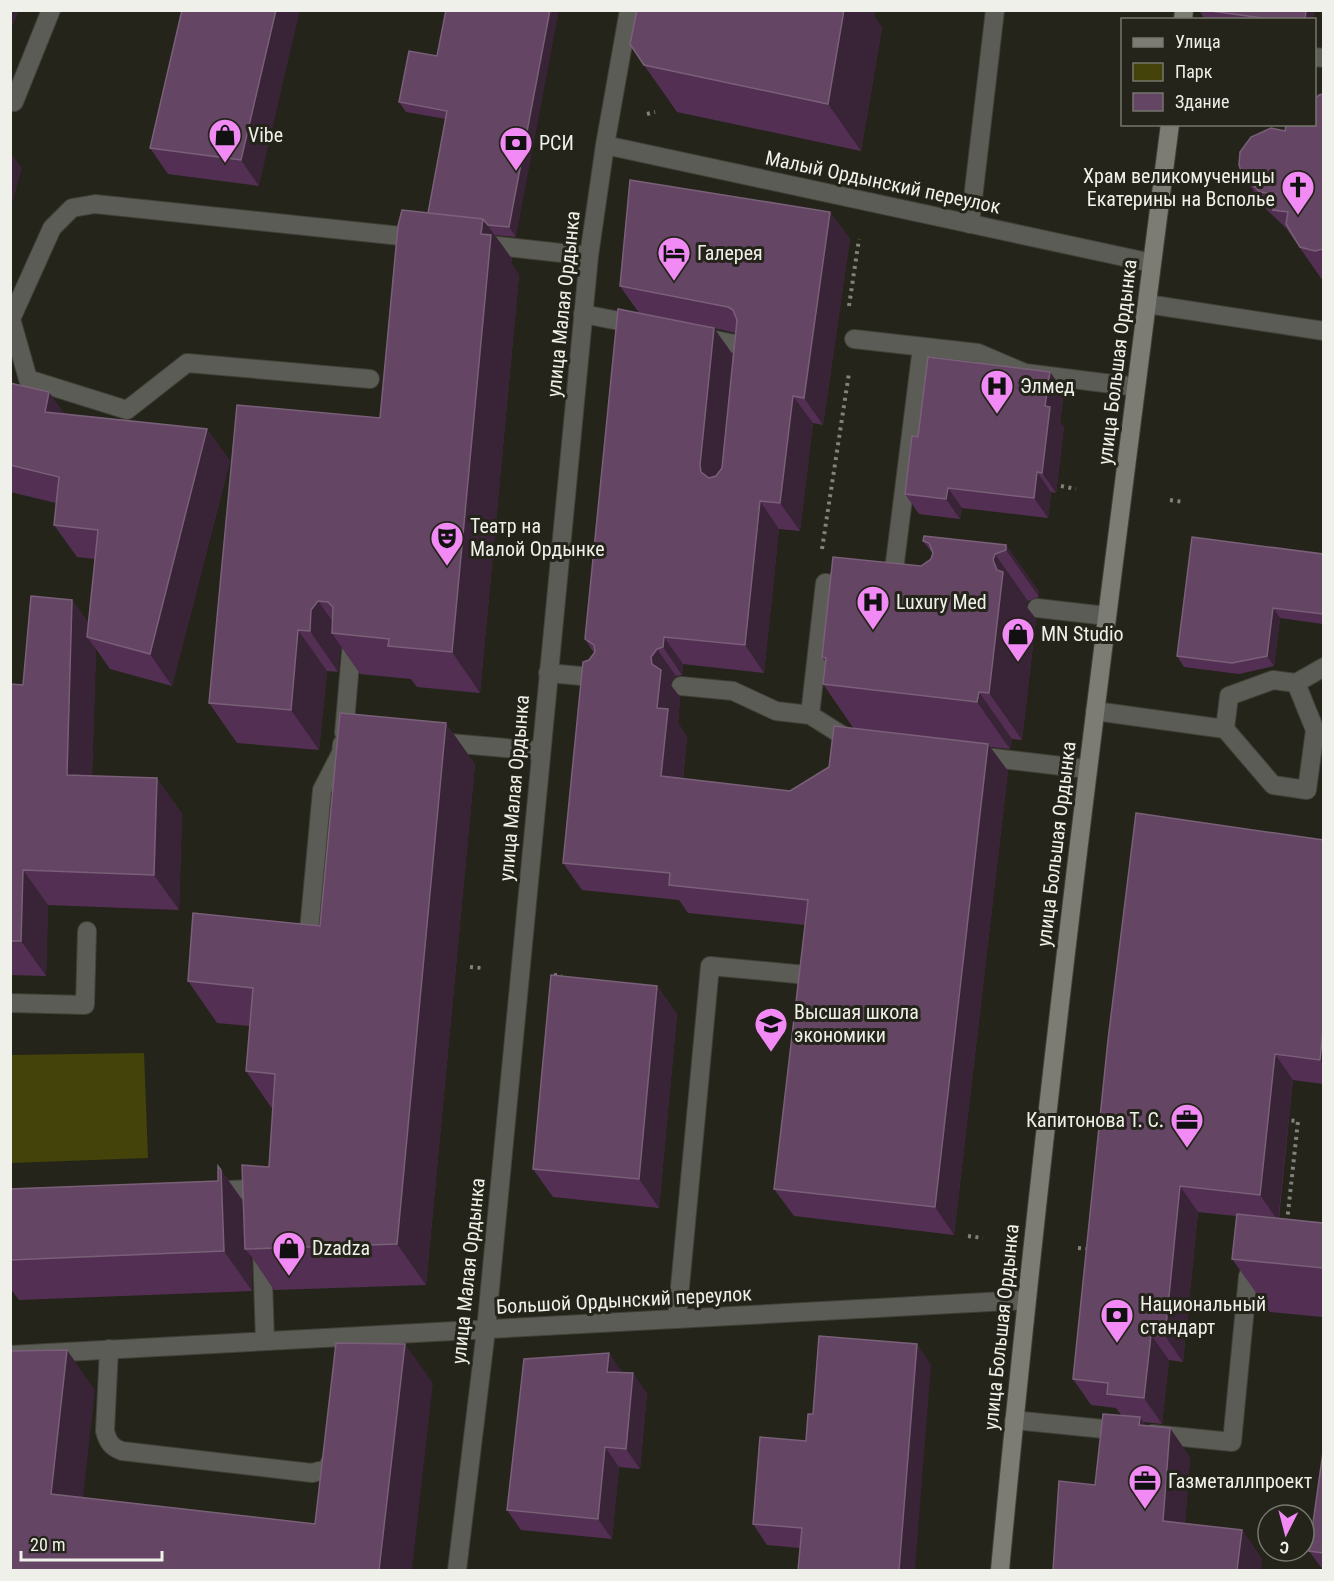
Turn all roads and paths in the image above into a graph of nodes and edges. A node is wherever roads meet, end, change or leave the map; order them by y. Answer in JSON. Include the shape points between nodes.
{"nodes":[{"id":1,"x":51,"y":10,"type":"edge"},
{"id":2,"x":629,"y":10,"type":"edge"},
{"id":3,"x":995,"y":10,"type":"edge"},
{"id":4,"x":14,"y":102,"type":"dead end"},
{"id":5,"x":655,"y":112,"type":"edge"},
{"id":6,"x":647,"y":114,"type":"edge"},
{"id":7,"x":1170,"y":126,"type":"edge"},
{"id":8,"x":604,"y":145,"type":"junction"},
{"id":9,"x":970,"y":224,"type":"junction"},
{"id":10,"x":859,"y":239,"type":"dead end"},
{"id":11,"x":441,"y":240,"type":"edge"},
{"id":12,"x":464,"y":242,"type":"edge"},
{"id":13,"x":589,"y":255,"type":"junction"},
{"id":14,"x":1152,"y":263,"type":"junction"},
{"id":15,"x":1147,"y":304,"type":"junction"},
{"id":16,"x":583,"y":314,"type":"junction"},
{"id":17,"x":11,"y":319,"type":"edge"},
{"id":18,"x":660,"y":329,"type":"edge"},
{"id":19,"x":1323,"y":331,"type":"edge"},
{"id":20,"x":681,"y":333,"type":"edge"},
{"id":21,"x":854,"y":339,"type":"junction"},
{"id":22,"x":922,"y":347,"type":"junction"},
{"id":23,"x":370,"y":379,"type":"dead end"},
{"id":24,"x":742,"y":380,"type":"edge"},
{"id":25,"x":1136,"y":387,"type":"junction"},
{"id":26,"x":1061,"y":486,"type":"dead end"},
{"id":27,"x":1076,"y":489,"type":"dead end"},
{"id":28,"x":1170,"y":500,"type":"dead end"},
{"id":29,"x":1183,"y":502,"type":"dead end"},
{"id":30,"x":825,"y":584,"type":"junction"},
{"id":31,"x":892,"y":591,"type":"junction"},
{"id":32,"x":912,"y":594,"type":"edge"},
{"id":33,"x":1037,"y":608,"type":"dead end"},
{"id":34,"x":1107,"y":616,"type":"junction"},
{"id":35,"x":351,"y":652,"type":"edge"},
{"id":36,"x":1323,"y":667,"type":"edge"},
{"id":37,"x":548,"y":673,"type":"junction"},
{"id":38,"x":603,"y":678,"type":"edge"},
{"id":39,"x":1296,"y":683,"type":"junction"},
{"id":40,"x":681,"y":686,"type":"dead end"},
{"id":41,"x":1095,"y":711,"type":"junction"},
{"id":42,"x":810,"y":715,"type":"junction"},
{"id":43,"x":1225,"y":729,"type":"junction"},
{"id":44,"x":344,"y":733,"type":"junction"},
{"id":45,"x":366,"y":735,"type":"edge"},
{"id":46,"x":423,"y":740,"type":"edge"},
{"id":47,"x":871,"y":744,"type":"edge"},
{"id":48,"x":540,"y":751,"type":"junction"},
{"id":49,"x":960,"y":754,"type":"edge"},
{"id":50,"x":1087,"y":768,"type":"junction"},
{"id":51,"x":87,"y":931,"type":"dead end"},
{"id":52,"x":308,"y":941,"type":"edge"},
{"id":53,"x":470,"y":967,"type":"dead end"},
{"id":54,"x":482,"y":968,"type":"dead end"},
{"id":55,"x":807,"y":975,"type":"edge"},
{"id":56,"x":10,"y":1003,"type":"edge"},
{"id":57,"x":1274,"y":1119,"type":"edge"},
{"id":58,"x":189,"y":1192,"type":"edge"},
{"id":59,"x":1287,"y":1224,"type":"edge"},
{"id":60,"x":968,"y":1236,"type":"dead end"},
{"id":61,"x":983,"y":1238,"type":"dead end"},
{"id":62,"x":1078,"y":1248,"type":"dead end"},
{"id":63,"x":1091,"y":1249,"type":"edge"},
{"id":64,"x":1248,"y":1276,"type":"edge"},
{"id":65,"x":1025,"y":1300,"type":"junction"},
{"id":66,"x":677,"y":1319,"type":"junction"},
{"id":67,"x":486,"y":1330,"type":"junction"},
{"id":68,"x":348,"y":1336,"type":"junction"},
{"id":69,"x":265,"y":1341,"type":"junction"},
{"id":70,"x":109,"y":1349,"type":"junction"},
{"id":71,"x":10,"y":1355,"type":"edge"},
{"id":72,"x":345,"y":1357,"type":"edge"},
{"id":73,"x":1014,"y":1420,"type":"junction"},
{"id":74,"x":336,"y":1435,"type":"edge"},
{"id":75,"x":457,"y":1570,"type":"edge"},
{"id":76,"x":1000,"y":1570,"type":"edge"}],
"edges":[{"from":1,"to":4,"type":"street"},
{"from":2,"to":8,"type":"street","name":"улица Малая Ордынка"},
{"from":3,"to":9,"type":"street"},
{"from":5,"to":6,"type":"path"},
{"from":7,"to":14,"type":"main road","name":"улица Большая Ордынка"},
{"from":8,"to":9,"type":"street","name":"Малый Ордынский переулок"},
{"from":8,"to":13,"type":"street","name":"улица Малая Ордынка"},
{"from":9,"to":14,"type":"street","name":"Малый Ордынский переулок"},
{"from":10,"to":21,"type":"path","via":[[848,314]]},
{"from":11,"to":17,"type":"street","via":[[95,204],[72,208],[52,228]]},
{"from":12,"to":13,"type":"street"},
{"from":13,"to":16,"type":"street","name":"улица Малая Ордынка"},
{"from":14,"to":15,"type":"main road","name":"улица Большая Ордынка"},
{"from":15,"to":19,"type":"street"},
{"from":15,"to":25,"type":"main road","name":"улица Большая Ордынка"},
{"from":16,"to":18,"type":"street"},
{"from":16,"to":37,"type":"street","name":"улица Малая Ордынка"},
{"from":17,"to":23,"type":"street","via":[[28,379],[128,410],[187,363]]},
{"from":20,"to":24,"type":"street","via":[[745,346]]},
{"from":21,"to":22,"type":"street"},
{"from":21,"to":30,"type":"path","via":[[821,556]]},
{"from":22,"to":25,"type":"street","via":[[978,353],[1025,373]]},
{"from":22,"to":31,"type":"street"},
{"from":25,"to":34,"type":"main road","name":"улица Большая Ордынка"},
{"from":26,"to":27,"type":"path"},
{"from":28,"to":29,"type":"path"},
{"from":30,"to":31,"type":"street"},
{"from":30,"to":42,"type":"street"},
{"from":31,"to":32,"type":"street"},
{"from":33,"to":34,"type":"street"},
{"from":34,"to":41,"type":"main road","name":"улица Большая Ордынка"},
{"from":35,"to":44,"type":"street"},
{"from":36,"to":39,"type":"street"},
{"from":37,"to":38,"type":"street"},
{"from":37,"to":48,"type":"street","name":"улица Малая Ордынка"},
{"from":39,"to":43,"type":"street","via":[[1273,680],[1229,696]]},
{"from":39,"to":43,"type":"street","via":[[1315,730],[1306,790],[1273,785]]},
{"from":40,"to":42,"type":"street","via":[[733,691],[776,711]]},
{"from":41,"to":43,"type":"street"},
{"from":41,"to":50,"type":"main road","name":"улица Большая Ордынка"},
{"from":42,"to":47,"type":"street","via":[[849,742]]},
{"from":44,"to":45,"type":"street"},
{"from":44,"to":52,"type":"street","via":[[342,753],[322,790]]},
{"from":46,"to":48,"type":"street"},
{"from":48,"to":67,"type":"street","name":"улица Малая Ордынка"},
{"from":49,"to":50,"type":"street"},
{"from":50,"to":65,"type":"main road","name":"улица Большая Ордынка"},
{"from":51,"to":56,"type":"street","via":[[85,1005]]},
{"from":53,"to":54,"type":"path"},
{"from":55,"to":66,"type":"street","via":[[710,966]]},
{"from":57,"to":59,"type":"path","via":[[1298,1121]]},
{"from":58,"to":69,"type":"street","via":[[249,1189],[260,1206]]},
{"from":60,"to":61,"type":"path"},
{"from":62,"to":63,"type":"path"},
{"from":64,"to":73,"type":"street","via":[[1232,1442]]},
{"from":65,"to":66,"type":"street","name":"Большой Ордынский переулок"},
{"from":65,"to":73,"type":"main road","name":"улица Большая Ордынка"},
{"from":66,"to":67,"type":"street","name":"Большой Ордынский переулок"},
{"from":67,"to":68,"type":"street","name":"Большой Ордынский переулок"},
{"from":67,"to":75,"type":"street","name":"улица Малая Ордынка"},
{"from":68,"to":69,"type":"street","name":"Большой Ордынский переулок"},
{"from":68,"to":72,"type":"street"},
{"from":69,"to":70,"type":"street","name":"Большой Ордынский переулок"},
{"from":70,"to":71,"type":"street","name":"Большой Ордынский переулок"},
{"from":70,"to":74,"type":"street","via":[[105,1431],[110,1444],[123,1451],[321,1472],[332,1462]]},
{"from":73,"to":76,"type":"main road","name":"улица Большая Ордынка"}]}
